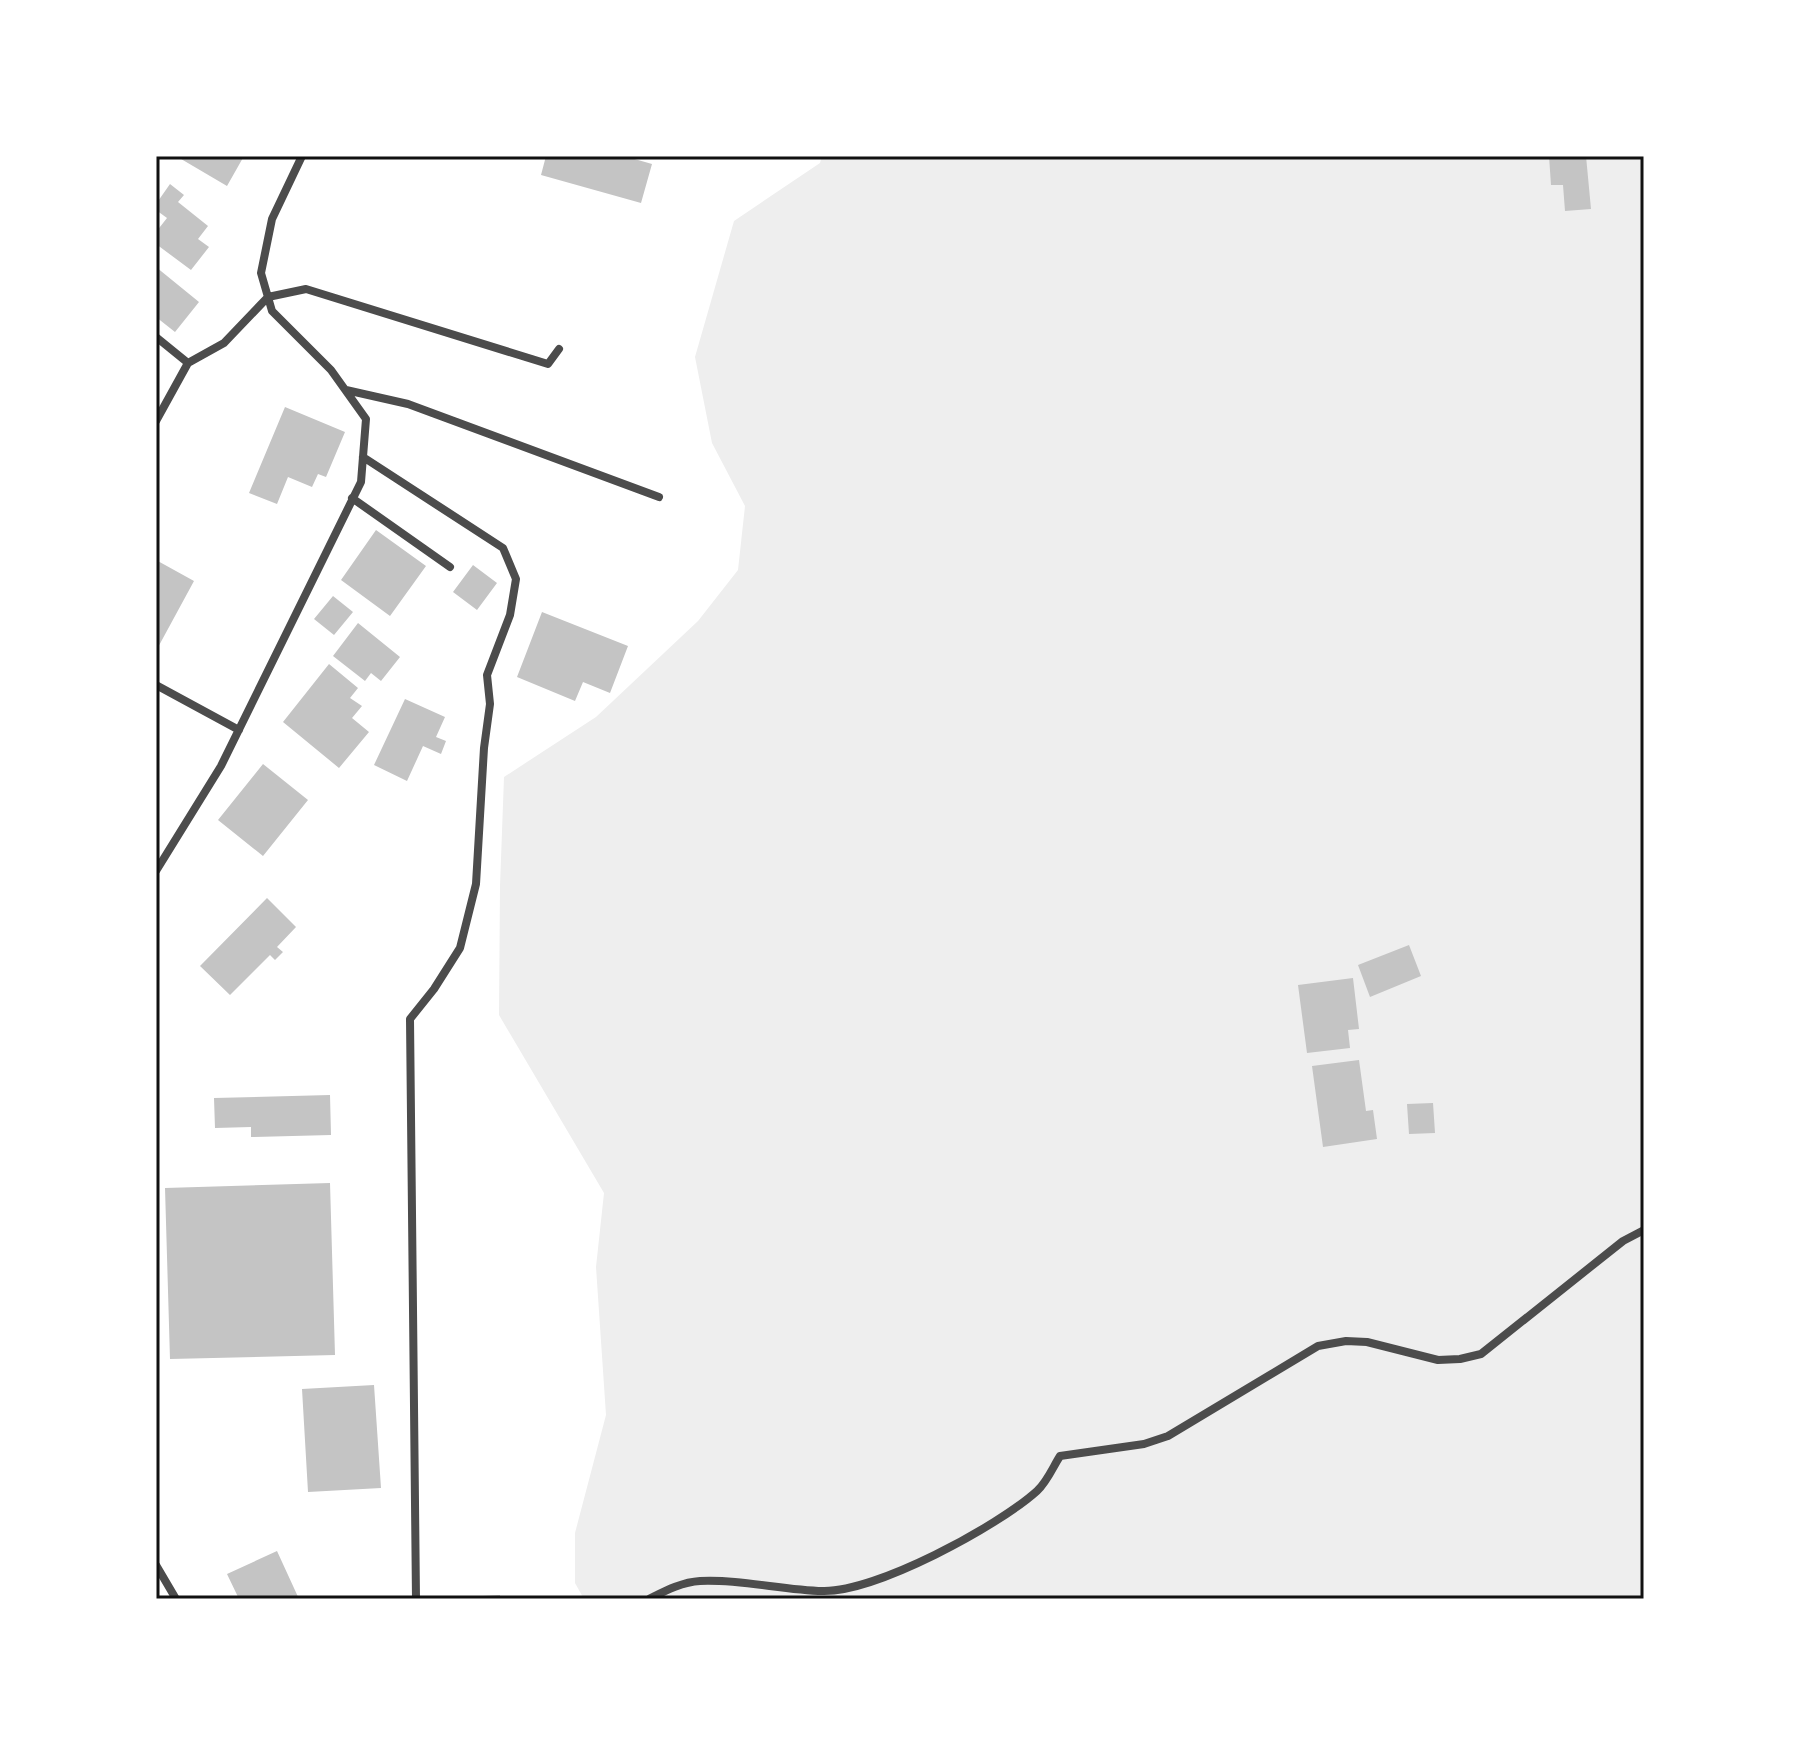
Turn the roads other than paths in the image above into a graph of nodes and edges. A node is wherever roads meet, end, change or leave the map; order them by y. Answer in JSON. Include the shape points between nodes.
{"nodes":[{"id":1,"x":302,"y":156,"type":"edge"},
{"id":2,"x":268,"y":297,"type":"junction"},
{"id":3,"x":156,"y":337,"type":"edge"},
{"id":4,"x":559,"y":349,"type":"dead end"},
{"id":5,"x":188,"y":363,"type":"junction"},
{"id":6,"x":345,"y":390,"type":"junction"},
{"id":7,"x":156,"y":421,"type":"edge"},
{"id":8,"x":363,"y":457,"type":"junction"},
{"id":9,"x":659,"y":497,"type":"dead end"},
{"id":10,"x":352,"y":498,"type":"junction"},
{"id":11,"x":450,"y":567,"type":"dead end"},
{"id":12,"x":156,"y":685,"type":"edge"},
{"id":13,"x":239,"y":730,"type":"junction"},
{"id":14,"x":156,"y":871,"type":"edge"},
{"id":15,"x":1644,"y":1230,"type":"edge"},
{"id":16,"x":156,"y":1565,"type":"edge"},
{"id":17,"x":176,"y":1599,"type":"edge"},
{"id":18,"x":416,"y":1599,"type":"edge"},
{"id":19,"x":649,"y":1599,"type":"edge"}],
"edges":[{"from":1,"to":2,"type":"street","via":[[272,219],[261,273]]},
{"from":2,"to":4,"type":"street","via":[[306,289],[548,364]]},
{"from":2,"to":5,"type":"street","via":[[224,343]]},
{"from":2,"to":6,"type":"street","via":[[272,311]]},
{"from":3,"to":5,"type":"street"},
{"from":5,"to":7,"type":"street"},
{"from":6,"to":8,"type":"street","via":[[366,419]]},
{"from":6,"to":9,"type":"street","via":[[408,404]]},
{"from":8,"to":10,"type":"street","via":[[361,482]]},
{"from":8,"to":18,"type":"street","via":[[503,548],[516,579],[510,615],[487,675],[490,704],[476,884],[460,948],[410,1019]]},
{"from":10,"to":11,"type":"street"},
{"from":10,"to":13,"type":"street"},
{"from":12,"to":13,"type":"street"},
{"from":13,"to":14,"type":"street"},
{"from":15,"to":19,"type":"street","via":[[1481,1354],[1438,1360],[1367,1342],[1318,1346],[1168,1436],[1060,1456],[1039,1489],[994,1523],[892,1574],[827,1591],[698,1581]]},
{"from":16,"to":17,"type":"street"}]}
